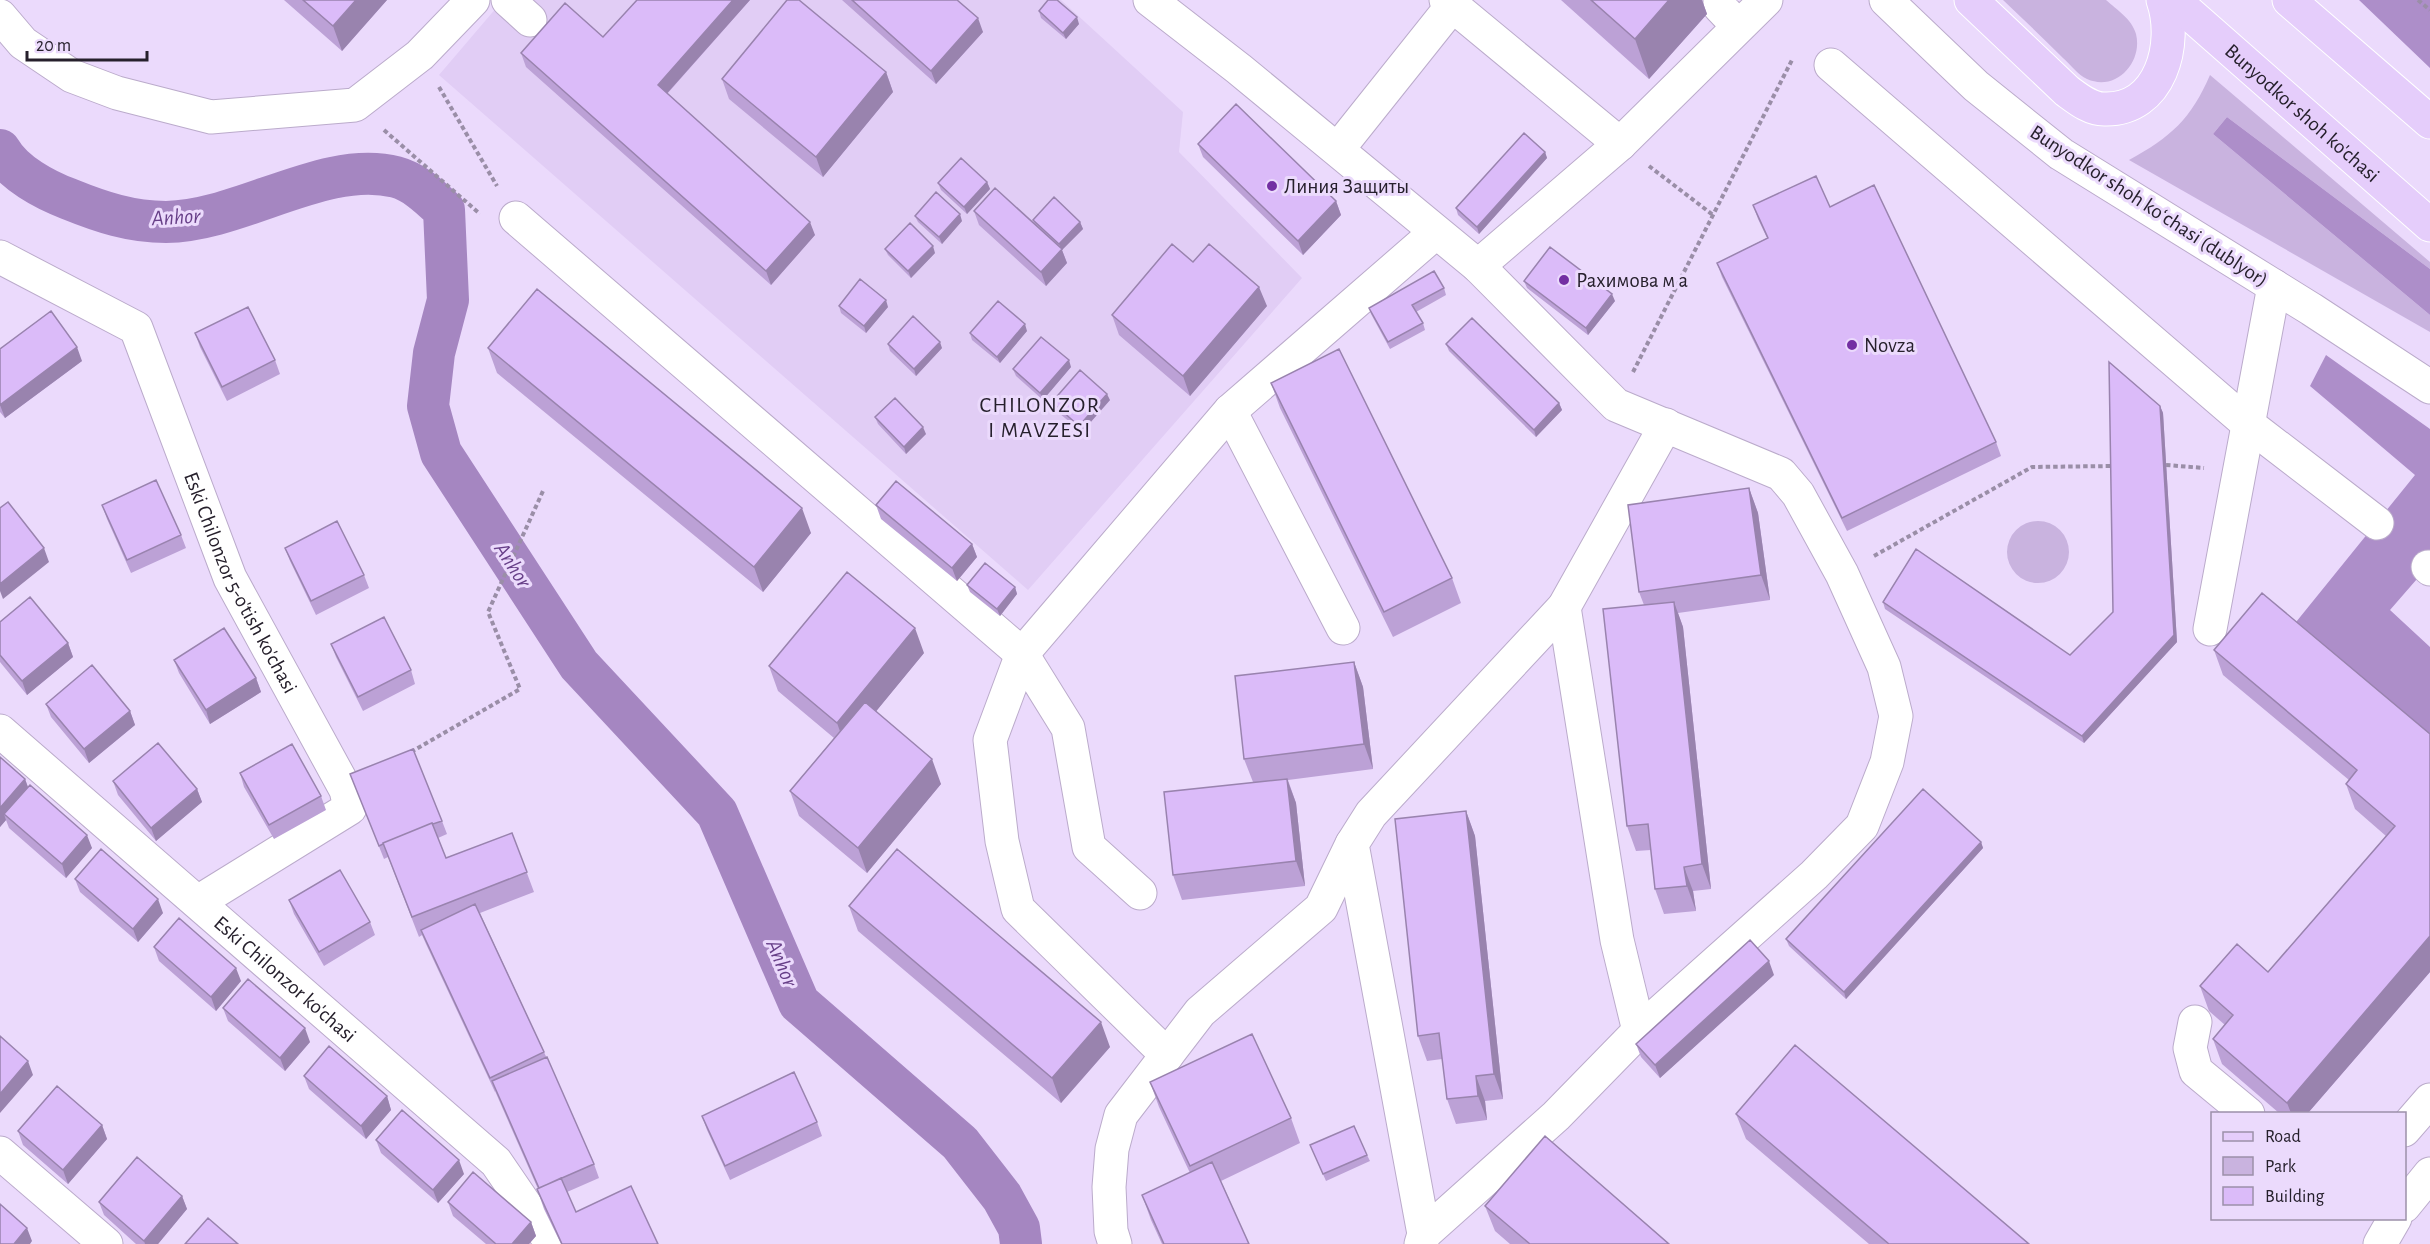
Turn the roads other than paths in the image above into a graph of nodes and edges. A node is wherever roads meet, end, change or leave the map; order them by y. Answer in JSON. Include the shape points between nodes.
{"nodes":[{"id":1,"x":473,"y":0,"type":"edge"},
{"id":2,"x":1150,"y":0,"type":"edge"},
{"id":3,"x":1766,"y":0,"type":"edge"},
{"id":4,"x":1887,"y":0,"type":"edge"},
{"id":5,"x":1971,"y":0,"type":"edge"},
{"id":6,"x":2163,"y":0,"type":"edge"},
{"id":7,"x":2174,"y":0,"type":"edge"},
{"id":8,"x":2289,"y":0,"type":"edge"},
{"id":9,"x":1449,"y":3,"type":"edge"},
{"id":10,"x":1729,"y":13,"type":"edge"},
{"id":11,"x":0,"y":16,"type":"edge"},
{"id":12,"x":1831,"y":65,"type":"dead end"},
{"id":13,"x":2430,"y":122,"type":"edge"},
{"id":14,"x":1620,"y":144,"type":"junction"},
{"id":15,"x":1338,"y":149,"type":"junction"},
{"id":16,"x":516,"y":218,"type":"road end"},
{"id":17,"x":2430,"y":225,"type":"edge"},
{"id":18,"x":1435,"y":232,"type":"junction"},
{"id":19,"x":0,"y":257,"type":"edge"},
{"id":20,"x":1478,"y":266,"type":"junction"},
{"id":21,"x":2274,"y":286,"type":"junction"},
{"id":22,"x":2430,"y":387,"type":"edge"},
{"id":23,"x":1230,"y":411,"type":"junction"},
{"id":24,"x":2248,"y":424,"type":"junction"},
{"id":25,"x":1666,"y":425,"type":"junction"},
{"id":26,"x":2377,"y":523,"type":"dead end"},
{"id":27,"x":1564,"y":607,"type":"junction"},
{"id":28,"x":1343,"y":628,"type":"dead end"},
{"id":29,"x":2210,"y":629,"type":"dead end"},
{"id":30,"x":1022,"y":654,"type":"junction"},
{"id":31,"x":0,"y":731,"type":"edge"},
{"id":32,"x":1352,"y":844,"type":"junction"},
{"id":33,"x":1140,"y":893,"type":"dead end"},
{"id":34,"x":198,"y":902,"type":"junction"},
{"id":35,"x":2195,"y":1022,"type":"dead end"},
{"id":36,"x":1639,"y":1031,"type":"junction"},
{"id":37,"x":1167,"y":1055,"type":"junction"},
{"id":38,"x":2430,"y":1100,"type":"edge"},
{"id":39,"x":2247,"y":1112,"type":"edge"},
{"id":40,"x":2406,"y":1128,"type":"edge"},
{"id":41,"x":0,"y":1152,"type":"edge"},
{"id":42,"x":2430,"y":1174,"type":"edge"},
{"id":43,"x":2406,"y":1203,"type":"edge"},
{"id":44,"x":1422,"y":1239,"type":"edge"},
{"id":45,"x":106,"y":1244,"type":"edge"},
{"id":46,"x":552,"y":1244,"type":"edge"},
{"id":47,"x":1115,"y":1244,"type":"edge"}],
"edges":[{"from":1,"to":11,"type":"street","via":[[420,55],[355,105],[211,117],[117,93],[72,76],[23,43]]},
{"from":2,"to":15,"type":"street"},
{"from":3,"to":10,"type":"street"},
{"from":4,"to":21,"type":"street","name":"Bunyodkor shoh koʻchasi (dublyor)","via":[[1976,86],[2061,154]]},
{"from":5,"to":6,"type":"main road","via":[[2067,91],[2084,103],[2104,109],[2131,103],[2151,88],[2165,64],[2170,38]]},
{"from":7,"to":17,"type":"main road","name":"Bunyodkor shoh ko'chasi"},
{"from":8,"to":13,"type":"main road"},
{"from":9,"to":14,"type":"street"},
{"from":9,"to":15,"type":"street"},
{"from":10,"to":14,"type":"street"},
{"from":12,"to":24,"type":"street"},
{"from":14,"to":20,"type":"street"},
{"from":15,"to":18,"type":"street"},
{"from":16,"to":30,"type":"street"},
{"from":18,"to":20,"type":"street"},
{"from":18,"to":23,"type":"street"},
{"from":19,"to":34,"type":"street","name":"Eski Chilonzor 5-o'tish ko'chasi","via":[[136,328],[230,578],[346,790],[350,808]]},
{"from":20,"to":25,"type":"street","via":[[1616,405]]},
{"from":21,"to":22,"type":"street","name":"Bunyodkor shoh koʻchasi (dublyor)"},
{"from":21,"to":24,"type":"street"},
{"from":23,"to":28,"type":"street"},
{"from":23,"to":30,"type":"street"},
{"from":24,"to":26,"type":"street"},
{"from":24,"to":29,"type":"street"},
{"from":25,"to":27,"type":"street"},
{"from":25,"to":36,"type":"street","via":[[1781,474],[1798,494],[1842,574],[1884,667],[1896,716],[1887,762],[1862,826],[1815,875]]},
{"from":27,"to":32,"type":"street","via":[[1371,814]]},
{"from":27,"to":36,"type":"street","via":[[1617,940]]},
{"from":30,"to":33,"type":"street","via":[[1068,728],[1089,847]]},
{"from":30,"to":37,"type":"street","via":[[990,740],[1002,841],[1018,909]]},
{"from":31,"to":34,"type":"street","name":"Eski Chilonzor ko'chasi"},
{"from":32,"to":37,"type":"street","via":[[1321,908],[1200,1012]]},
{"from":32,"to":44,"type":"street"},
{"from":34,"to":46,"type":"street","name":"Eski Chilonzor ko'chasi","via":[[496,1162]]},
{"from":35,"to":39,"type":"street","via":[[2190,1048],[2196,1071]]},
{"from":36,"to":44,"type":"street","via":[[1556,1116]]},
{"from":37,"to":47,"type":"street","via":[[1121,1115],[1108,1187]]},
{"from":38,"to":40,"type":"street"},
{"from":41,"to":45,"type":"street"},
{"from":42,"to":43,"type":"street"}]}
